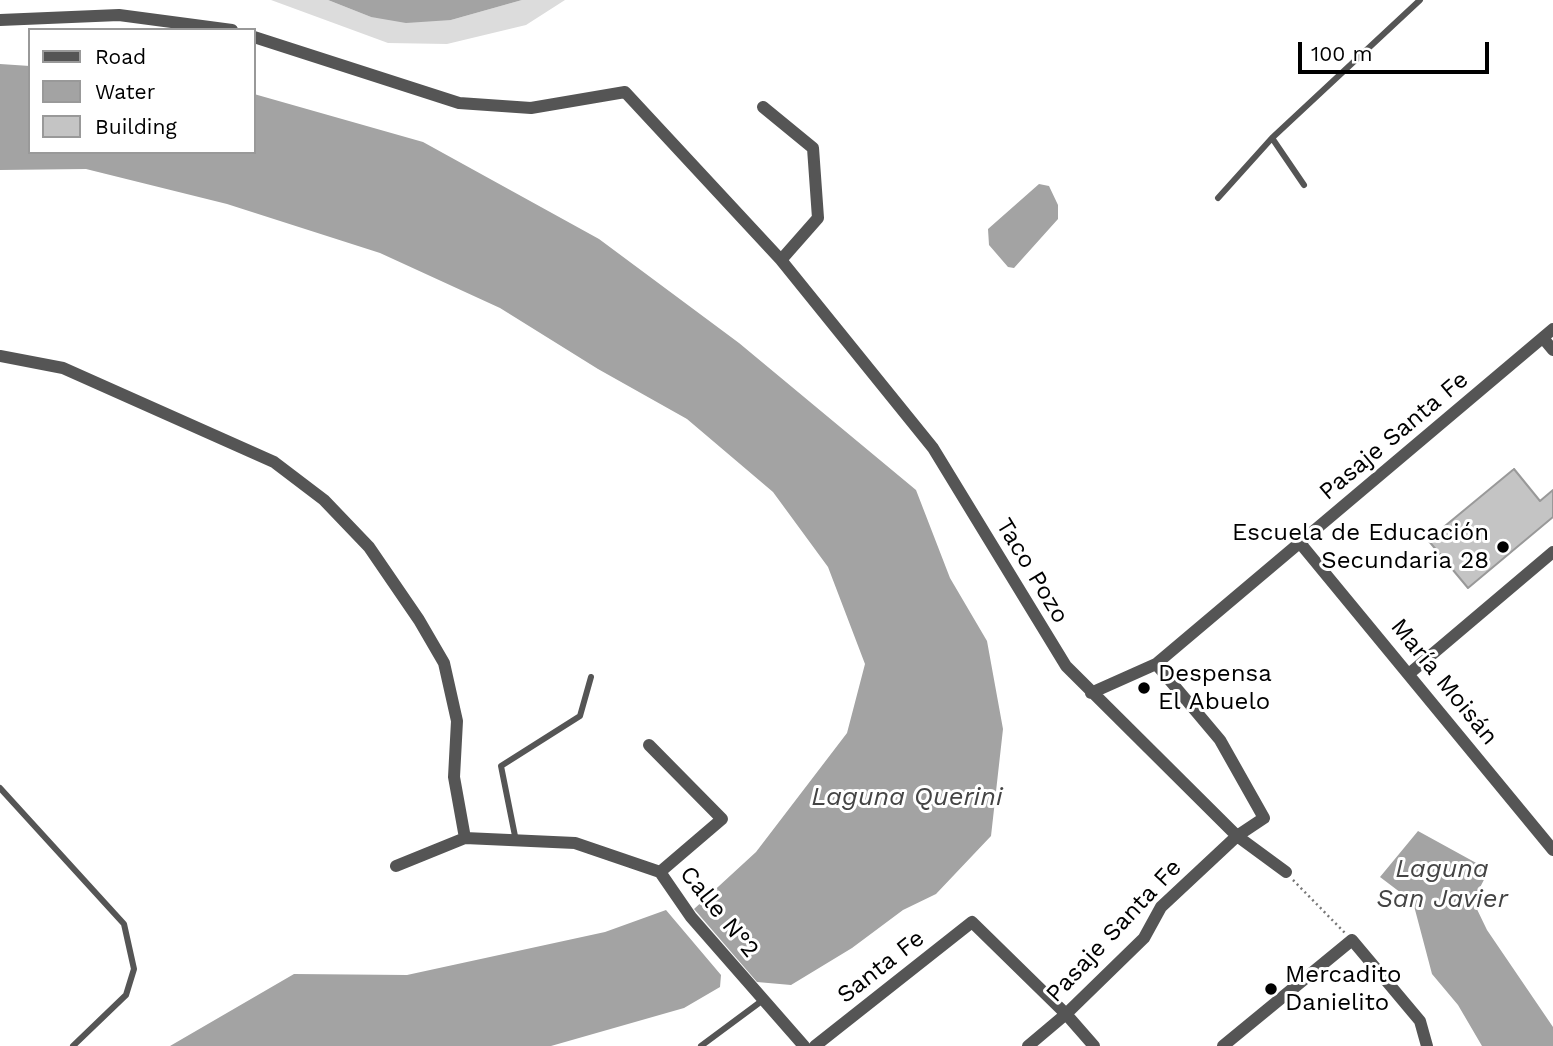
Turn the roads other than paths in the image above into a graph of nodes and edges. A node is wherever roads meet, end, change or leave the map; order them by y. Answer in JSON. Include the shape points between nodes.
{"nodes":[{"id":1,"x":1420,"y":0,"type":"edge"},
{"id":2,"x":0,"y":20,"type":"edge"},
{"id":3,"x":217,"y":28,"type":"edge"},
{"id":4,"x":256,"y":38,"type":"edge"},
{"id":5,"x":763,"y":107,"type":"dead end"},
{"id":6,"x":1272,"y":138,"type":"junction"},
{"id":7,"x":1304,"y":186,"type":"dead end"},
{"id":8,"x":1218,"y":198,"type":"dead end"},
{"id":9,"x":781,"y":260,"type":"junction"},
{"id":10,"x":1548,"y":334,"type":"edge"},
{"id":11,"x":1553,"y":350,"type":"edge"},
{"id":12,"x":0,"y":356,"type":"edge"},
{"id":13,"x":1300,"y":543,"type":"junction"},
{"id":14,"x":1553,"y":552,"type":"edge"},
{"id":15,"x":1156,"y":663,"type":"junction"},
{"id":16,"x":1410,"y":673,"type":"junction"},
{"id":17,"x":591,"y":677,"type":"dead end"},
{"id":18,"x":1091,"y":693,"type":"junction"},
{"id":19,"x":649,"y":745,"type":"dead end"},
{"id":20,"x":0,"y":788,"type":"edge"},
{"id":21,"x":1237,"y":836,"type":"junction"},
{"id":22,"x":465,"y":838,"type":"junction"},
{"id":23,"x":516,"y":841,"type":"junction"},
{"id":24,"x":1552,"y":848,"type":"edge"},
{"id":25,"x":396,"y":866,"type":"dead end"},
{"id":26,"x":660,"y":872,"type":"junction"},
{"id":27,"x":1286,"y":872,"type":"road end"},
{"id":28,"x":764,"y":999,"type":"junction"},
{"id":29,"x":1066,"y":1014,"type":"junction"},
{"id":30,"x":73,"y":1046,"type":"edge"},
{"id":31,"x":701,"y":1046,"type":"edge"},
{"id":32,"x":804,"y":1046,"type":"edge"},
{"id":33,"x":815,"y":1046,"type":"edge"},
{"id":34,"x":1028,"y":1046,"type":"edge"},
{"id":35,"x":1094,"y":1046,"type":"edge"},
{"id":36,"x":1223,"y":1046,"type":"edge"},
{"id":37,"x":1427,"y":1046,"type":"edge"}],
"edges":[{"from":1,"to":6,"type":"lane"},
{"from":2,"to":3,"type":"street","via":[[119,15]]},
{"from":4,"to":9,"type":"street","name":"Taco Pozo","via":[[459,103],[531,108],[625,92]]},
{"from":5,"to":9,"type":"street","via":[[813,148],[818,218]]},
{"from":6,"to":7,"type":"lane"},
{"from":6,"to":8,"type":"lane"},
{"from":9,"to":18,"type":"street","name":"Taco Pozo","via":[[933,448],[1066,666]]},
{"from":10,"to":11,"type":"street"},
{"from":10,"to":13,"type":"street","name":"Pasaje Santa Fe"},
{"from":12,"to":22,"type":"street","via":[[63,368],[274,462],[324,500],[369,547],[444,663],[457,721],[454,777]]},
{"from":13,"to":15,"type":"street","name":"Pasaje Santa Fe"},
{"from":13,"to":16,"type":"street","name":"María Moisán"},
{"from":14,"to":16,"type":"street"},
{"from":15,"to":18,"type":"street","name":"Pasaje Santa Fe"},
{"from":15,"to":21,"type":"street","name":"Pasaje Santa Fe","via":[[1220,740],[1264,818]]},
{"from":16,"to":24,"type":"street","name":"María Moisán"},
{"from":17,"to":23,"type":"lane","via":[[580,716],[500,766]]},
{"from":18,"to":21,"type":"street","name":"Taco Pozo"},
{"from":19,"to":26,"type":"street","via":[[722,819]]},
{"from":20,"to":30,"type":"lane","via":[[124,924],[134,969],[126,995]]},
{"from":21,"to":27,"type":"street","name":"Taco Pozo"},
{"from":21,"to":29,"type":"street","name":"Pasaje Santa Fe","via":[[1161,907],[1144,938]]},
{"from":22,"to":23,"type":"street","name":"Calle N°2"},
{"from":22,"to":25,"type":"street"},
{"from":23,"to":26,"type":"street","name":"Calle N°2","via":[[575,843]]},
{"from":26,"to":28,"type":"street","name":"Calle N°2","via":[[691,917]]},
{"from":28,"to":31,"type":"lane"},
{"from":28,"to":32,"type":"street","name":"Calle N°2"},
{"from":29,"to":33,"type":"street","name":"Santa Fe","via":[[972,922]]},
{"from":29,"to":34,"type":"street","name":"Pasaje Santa Fe"},
{"from":29,"to":35,"type":"street"},
{"from":36,"to":37,"type":"street","via":[[1352,940],[1420,1021]]}]}
